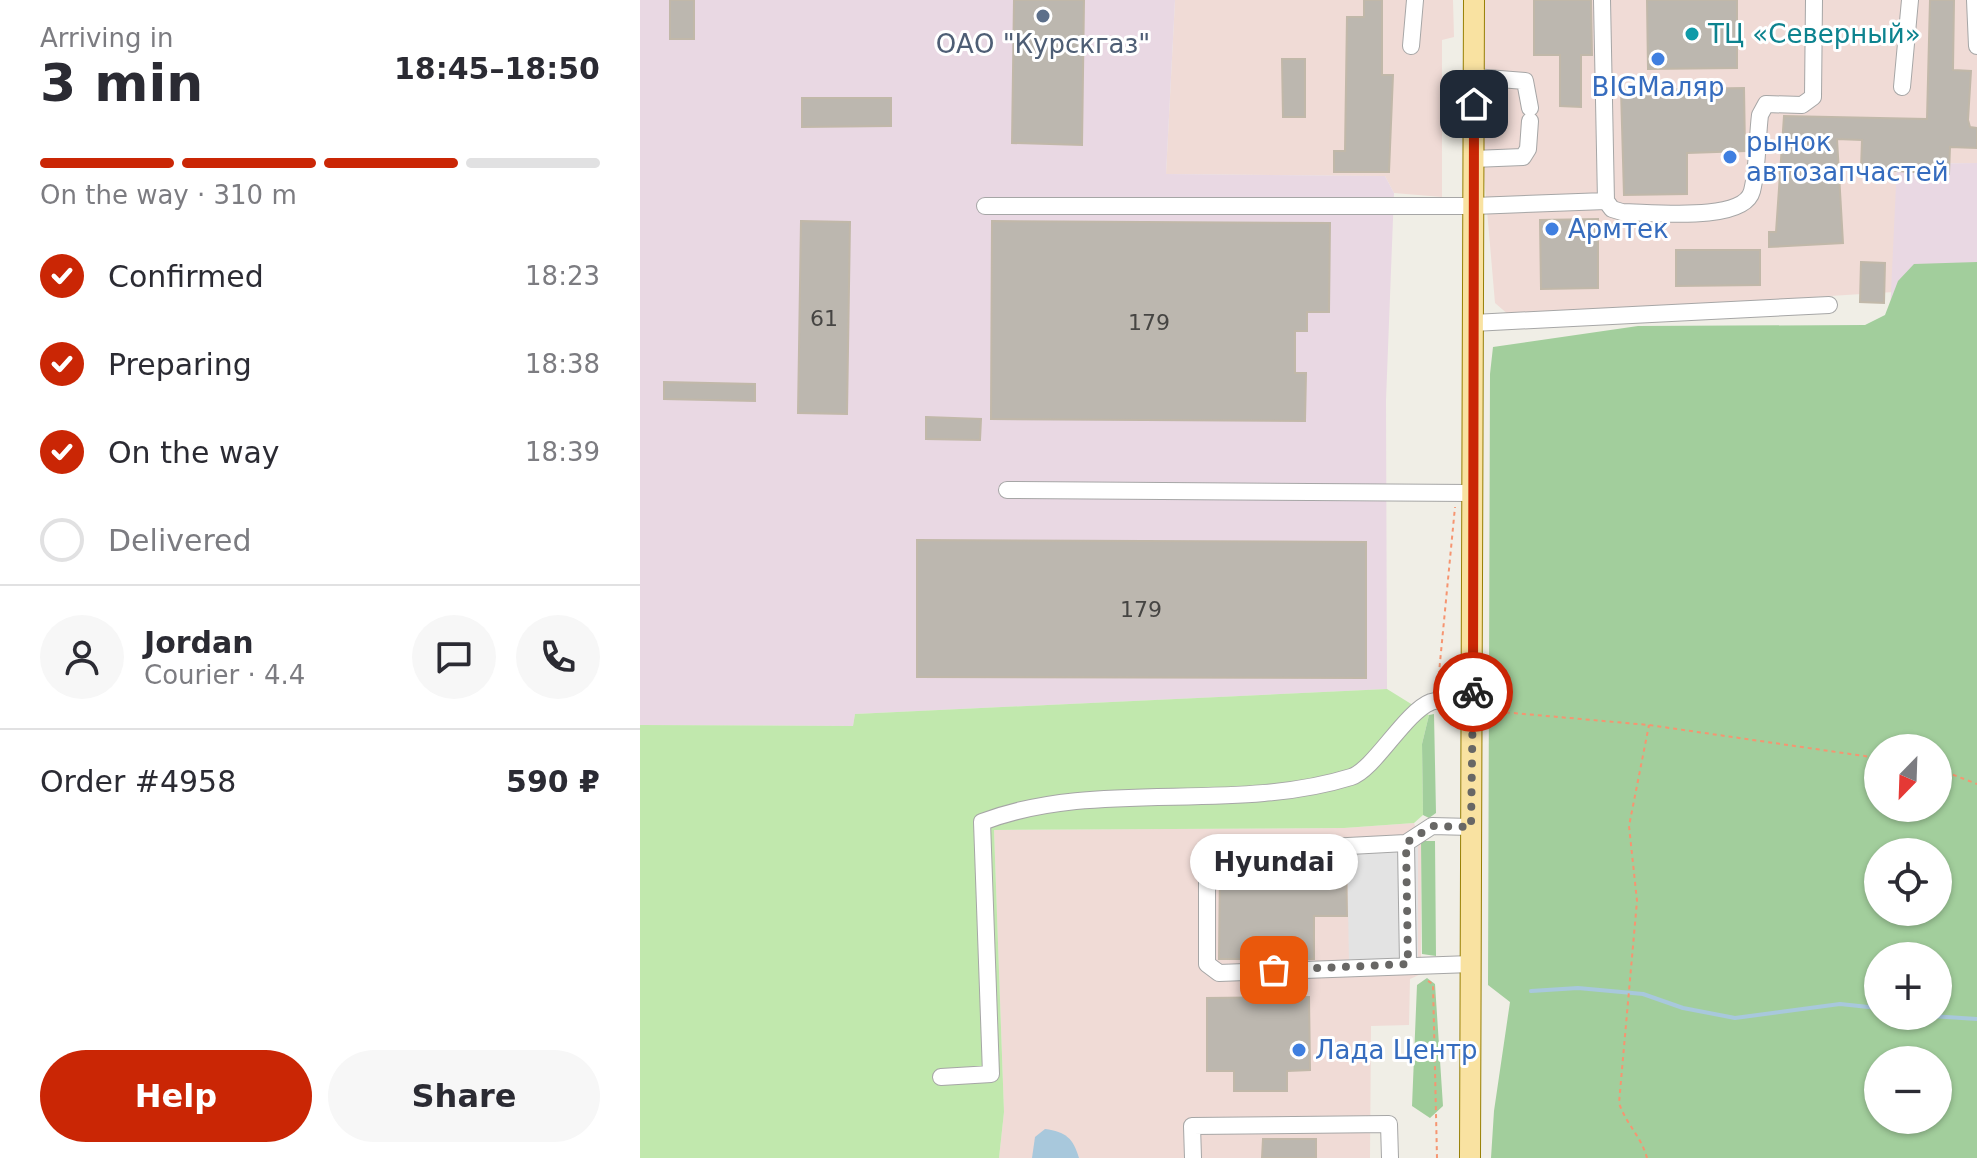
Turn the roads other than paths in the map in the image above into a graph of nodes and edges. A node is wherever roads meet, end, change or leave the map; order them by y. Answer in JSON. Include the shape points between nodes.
{"nodes":[{"id":1,"x":1415,"y":0,"type":"edge"},
{"id":2,"x":1474,"y":0,"type":"edge"},
{"id":3,"x":1602,"y":0,"type":"edge"},
{"id":4,"x":1814,"y":0,"type":"edge"},
{"id":5,"x":1910,"y":0,"type":"edge"},
{"id":6,"x":1975,"y":0,"type":"edge"},
{"id":7,"x":1411,"y":46,"type":"dead end"},
{"id":8,"x":1977,"y":46,"type":"edge"},
{"id":9,"x":1474,"y":77,"type":"junction"},
{"id":10,"x":1902,"y":87,"type":"dead end"},
{"id":11,"x":1473,"y":159,"type":"junction"},
{"id":12,"x":1606,"y":201,"type":"junction"},
{"id":13,"x":985,"y":206,"type":"dead end"},
{"id":14,"x":1474,"y":206,"type":"junction"},
{"id":15,"x":1829,"y":305,"type":"dead end"},
{"id":16,"x":1473,"y":323,"type":"junction"},
{"id":17,"x":1007,"y":490,"type":"dead end"},
{"id":18,"x":1472,"y":493,"type":"junction"},
{"id":19,"x":1473,"y":703,"type":"junction"},
{"id":20,"x":1454,"y":827,"type":"junction"},
{"id":21,"x":1406,"y":843,"type":"junction"},
{"id":22,"x":1418,"y":964,"type":"junction"},
{"id":23,"x":1471,"y":964,"type":"junction"},
{"id":24,"x":941,"y":1077,"type":"dead end"},
{"id":25,"x":1193,"y":1158,"type":"edge"},
{"id":26,"x":1390,"y":1158,"type":"edge"},
{"id":27,"x":1470,"y":1158,"type":"edge"}],
"edges":[{"from":1,"to":7,"type":"lane"},
{"from":2,"to":9,"type":"main road"},
{"from":3,"to":12,"type":"lane"},
{"from":4,"to":12,"type":"lane","via":[[1813,97],[1802,105],[1766,104],[1760,115],[1752,193],[1745,204],[1710,213],[1622,212]]},
{"from":5,"to":10,"type":"lane"},
{"from":6,"to":8,"type":"lane"},
{"from":9,"to":11,"type":"main road"},
{"from":9,"to":11,"type":"lane","via":[[1525,81],[1530,114],[1523,157]]},
{"from":11,"to":14,"type":"main road"},
{"from":12,"to":14,"type":"lane"},
{"from":13,"to":14,"type":"lane"},
{"from":14,"to":16,"type":"main road"},
{"from":15,"to":16,"type":"lane"},
{"from":16,"to":18,"type":"main road"},
{"from":17,"to":18,"type":"lane"},
{"from":18,"to":19,"type":"main road"},
{"from":19,"to":20,"type":"main road"},
{"from":19,"to":24,"type":"lane","via":[[1429,703],[1354,776],[1242,797],[1125,799],[1015,809],[982,822],[991,1074]]},
{"from":20,"to":21,"type":"lane","via":[[1432,826]]},
{"from":20,"to":23,"type":"main road"},
{"from":21,"to":22,"type":"lane"},
{"from":21,"to":22,"type":"lane","via":[[1215,853],[1207,867],[1207,964],[1219,973]]},
{"from":22,"to":23,"type":"lane"},
{"from":23,"to":27,"type":"main road"},
{"from":25,"to":26,"type":"lane","via":[[1192,1126],[1389,1124]]}]}
